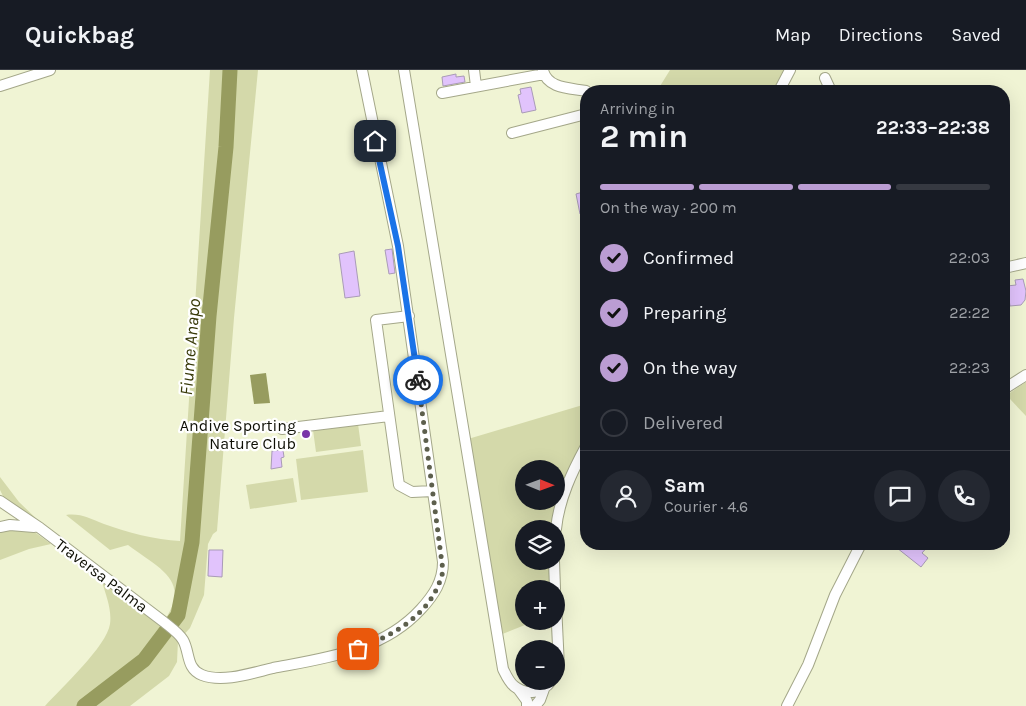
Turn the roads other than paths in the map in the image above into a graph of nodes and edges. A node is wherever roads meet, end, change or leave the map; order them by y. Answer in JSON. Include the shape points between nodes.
{"nodes":[{"id":1,"x":50,"y":70,"type":"edge"},
{"id":2,"x":362,"y":70,"type":"edge"},
{"id":3,"x":404,"y":70,"type":"edge"},
{"id":4,"x":474,"y":70,"type":"edge"},
{"id":5,"x":790,"y":70,"type":"edge"},
{"id":6,"x":544,"y":72,"type":"edge"},
{"id":7,"x":825,"y":78,"type":"dead end"},
{"id":8,"x":782,"y":85,"type":"edge"},
{"id":9,"x":828,"y":85,"type":"edge"},
{"id":10,"x":0,"y":86,"type":"edge"},
{"id":11,"x":476,"y":86,"type":"junction"},
{"id":12,"x":580,"y":90,"type":"edge"},
{"id":13,"x":442,"y":93,"type":"dead end"},
{"id":14,"x":580,"y":116,"type":"edge"},
{"id":15,"x":512,"y":133,"type":"dead end"},
{"id":16,"x":1026,"y":263,"type":"edge"},
{"id":17,"x":1010,"y":267,"type":"edge"},
{"id":18,"x":409,"y":316,"type":"junction"},
{"id":19,"x":1026,"y":375,"type":"edge"},
{"id":20,"x":1010,"y":385,"type":"edge"},
{"id":21,"x":389,"y":416,"type":"junction"},
{"id":22,"x":282,"y":429,"type":"dead end"},
{"id":23,"x":580,"y":458,"type":"edge"},
{"id":24,"x":433,"y":492,"type":"junction"},
{"id":25,"x":0,"y":501,"type":"edge"},
{"id":26,"x":558,"y":520,"type":"edge"},
{"id":27,"x":0,"y":527,"type":"edge"},
{"id":28,"x":40,"y":528,"type":"junction"},
{"id":29,"x":857,"y":550,"type":"edge"},
{"id":30,"x":515,"y":687,"type":"edge"},
{"id":31,"x":519,"y":690,"type":"joint"},
{"id":32,"x":540,"y":690,"type":"edge"},
{"id":33,"x":545,"y":690,"type":"edge"},
{"id":34,"x":527,"y":706,"type":"edge"},
{"id":35,"x":535,"y":706,"type":"edge"},
{"id":36,"x":787,"y":706,"type":"edge"}],
"edges":[{"from":1,"to":10,"type":"street"},
{"from":2,"to":18,"type":"street"},
{"from":3,"to":30,"type":"street","via":[[503,668]]},
{"from":4,"to":11,"type":"street"},
{"from":5,"to":8,"type":"street"},
{"from":6,"to":11,"type":"street"},
{"from":6,"to":12,"type":"street","via":[[552,84]]},
{"from":7,"to":9,"type":"street"},
{"from":11,"to":13,"type":"street"},
{"from":14,"to":15,"type":"street"},
{"from":16,"to":17,"type":"street"},
{"from":18,"to":21,"type":"street","via":[[376,320]]},
{"from":18,"to":24,"type":"street"},
{"from":19,"to":20,"type":"street"},
{"from":21,"to":22,"type":"street"},
{"from":21,"to":24,"type":"street","via":[[399,485],[412,492]]},
{"from":23,"to":26,"type":"street","via":[[567,484]]},
{"from":24,"to":28,"type":"street","name":"Traversa Palma","via":[[443,562],[440,582],[429,601],[411,620],[388,637],[344,655],[227,677],[199,674],[188,661],[182,638]]},
{"from":25,"to":28,"type":"street","name":"Traversa Palma"},
{"from":27,"to":28,"type":"street","via":[[26,525]]},
{"from":29,"to":36,"type":"street","via":[[834,595],[808,665]]},
{"from":31,"to":32,"type":"street"},
{"from":31,"to":34,"type":"street"},
{"from":33,"to":35,"type":"street"}]}
